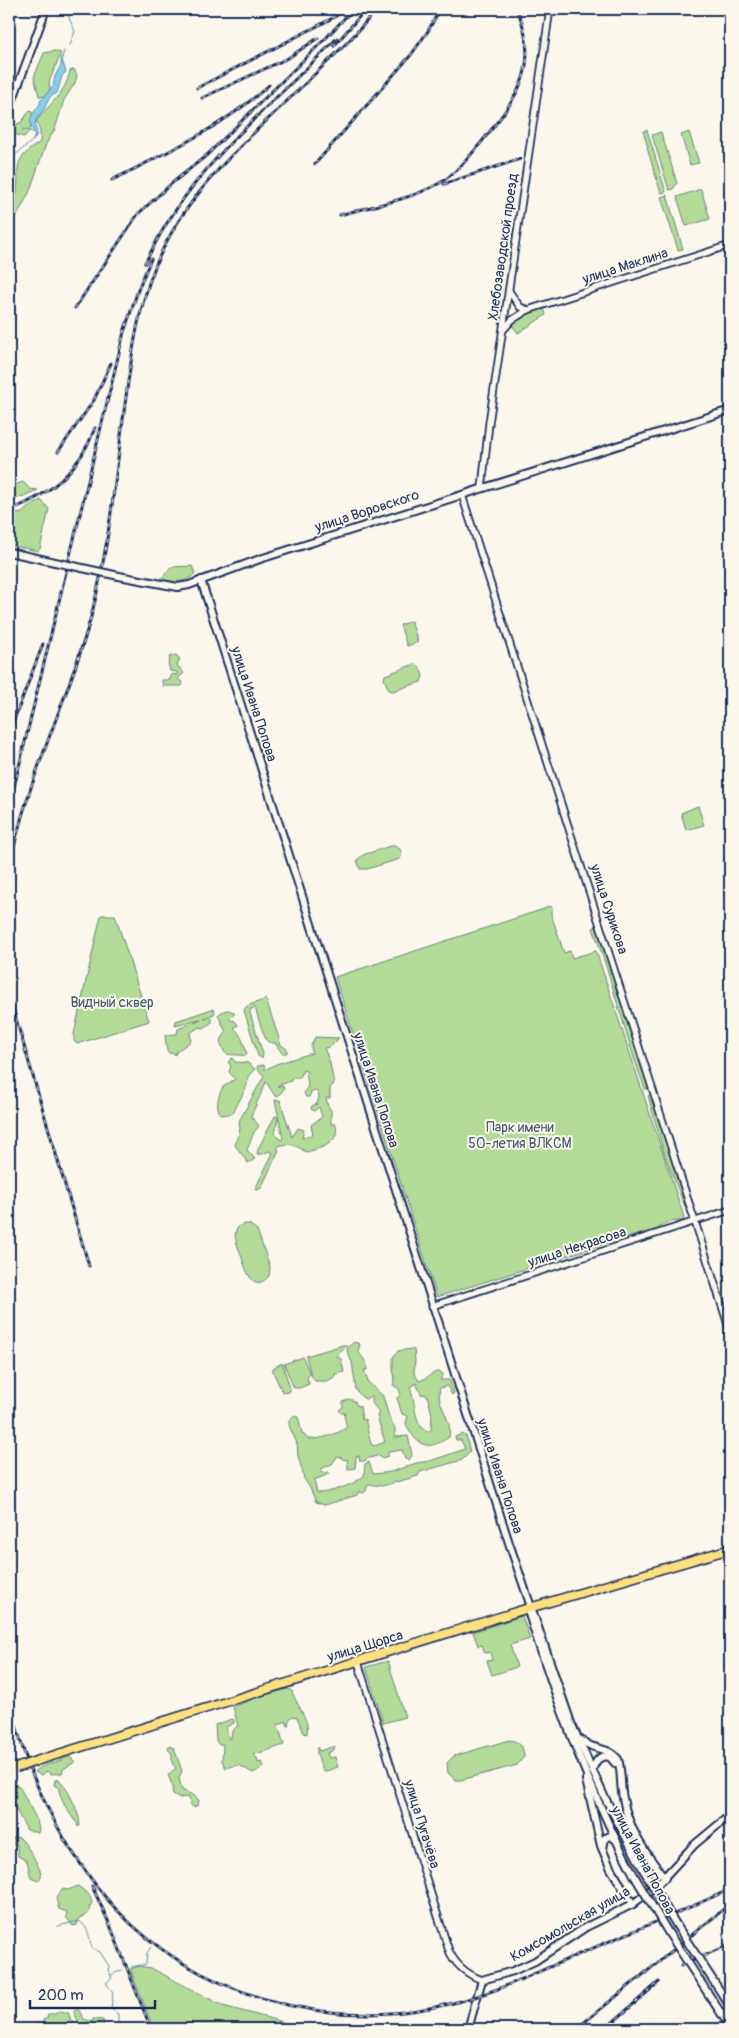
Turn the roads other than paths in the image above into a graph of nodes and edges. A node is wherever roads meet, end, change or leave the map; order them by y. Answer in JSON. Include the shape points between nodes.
{"nodes":[{"id":1,"x":46,"y":9,"type":"edge"},
{"id":2,"x":550,"y":9,"type":"edge"},
{"id":3,"x":9,"y":110,"type":"edge"},
{"id":4,"x":730,"y":245,"type":"edge"},
{"id":5,"x":509,"y":291,"type":"junction"},
{"id":6,"x":528,"y":310,"type":"junction"},
{"id":7,"x":503,"y":330,"type":"junction"},
{"id":8,"x":730,"y":410,"type":"edge"},
{"id":9,"x":482,"y":488,"type":"junction"},
{"id":10,"x":462,"y":494,"type":"junction"},
{"id":11,"x":9,"y":552,"type":"edge"},
{"id":12,"x":202,"y":580,"type":"junction"},
{"id":13,"x":730,"y":1210,"type":"edge"},
{"id":14,"x":695,"y":1221,"type":"junction"},
{"id":15,"x":432,"y":1306,"type":"junction"},
{"id":16,"x":730,"y":1331,"type":"edge"},
{"id":17,"x":730,"y":1549,"type":"edge"},
{"id":18,"x":530,"y":1607,"type":"junction"},
{"id":19,"x":358,"y":1662,"type":"junction"},
{"id":20,"x":578,"y":1737,"type":"junction"},
{"id":21,"x":12,"y":1769,"type":"edge"},
{"id":22,"x":592,"y":1771,"type":"junction"},
{"id":23,"x":584,"y":1772,"type":"junction"},
{"id":24,"x":620,"y":1776,"type":"junction"},
{"id":25,"x":730,"y":1815,"type":"edge"},
{"id":26,"x":615,"y":1839,"type":"junction"},
{"id":27,"x":602,"y":1850,"type":"junction"},
{"id":28,"x":665,"y":1878,"type":"junction"},
{"id":29,"x":633,"y":1904,"type":"junction"},
{"id":30,"x":482,"y":1980,"type":"junction"},
{"id":31,"x":730,"y":2006,"type":"edge"},
{"id":32,"x":730,"y":2027,"type":"edge"},
{"id":33,"x":468,"y":2029,"type":"edge"}],
"edges":[{"from":1,"to":3,"type":"main road"},
{"from":2,"to":5,"type":"street","name":"Хлебозаводской проезд"},
{"from":4,"to":6,"type":"street","name":"улица Маклина"},
{"from":5,"to":6,"type":"street","via":[[515,302]]},
{"from":5,"to":7,"type":"street","name":"Хлебозаводской проезд"},
{"from":6,"to":7,"type":"street","name":"улица Маклина"},
{"from":7,"to":9,"type":"street","name":"Хлебозаводской проезд"},
{"from":8,"to":9,"type":"main road","name":"улица Воровского"},
{"from":9,"to":10,"type":"main road","name":"улица Воровского"},
{"from":10,"to":12,"type":"main road","name":"улица Воровского"},
{"from":10,"to":14,"type":"street","name":"улица Сурикова"},
{"from":11,"to":12,"type":"main road","name":"улица Воровского","bridge":true,"via":[[178,587]]},
{"from":12,"to":15,"type":"main road","name":"улица Ивана Попова"},
{"from":13,"to":14,"type":"street","name":"улица Некрасова"},
{"from":14,"to":15,"type":"street","name":"улица Некрасова"},
{"from":14,"to":16,"type":"street","name":"улица Сурикова"},
{"from":15,"to":18,"type":"main road","name":"улица Ивана Попова"},
{"from":17,"to":18,"type":"main road","name":"улица Щорса"},
{"from":18,"to":19,"type":"main road","name":"улица Щорса"},
{"from":18,"to":20,"type":"main road","name":"улица Ивана Попова"},
{"from":18,"to":23,"type":"main road","name":"улица Ивана Попова","via":[[529,1614],[559,1707]]},
{"from":19,"to":21,"type":"main road","name":"улица Щорса","bridge":true},
{"from":19,"to":30,"type":"street","name":"улица Пугачёва","via":[[448,1948],[462,1969]]},
{"from":20,"to":22,"type":"main road","name":"улица Ивана Попова"},
{"from":20,"to":24,"type":"main road","via":[[588,1746],[614,1754],[619,1762]]},
{"from":22,"to":24,"type":"main road","via":[[598,1758],[607,1756],[614,1761]]},
{"from":22,"to":31,"type":"main road","name":"улица Ивана Попова","bridge":true,"via":[[644,1871]]},
{"from":23,"to":26,"type":"main road","name":"улица Ивана Попова"},
{"from":23,"to":27,"type":"main road"},
{"from":24,"to":28,"type":"main road","via":[[622,1799],[632,1828]]},
{"from":25,"to":28,"type":"main road","name":"Комсомольская улица","via":[[694,1845]]},
{"from":26,"to":27,"type":"main road","via":[[605,1838]]},
{"from":26,"to":32,"type":"main road","name":"улица Ивана Попова","bridge":true,"via":[[678,1947]]},
{"from":27,"to":29,"type":"main road"},
{"from":28,"to":29,"type":"main road","name":"Комсомольская улица"},
{"from":29,"to":30,"type":"main road","name":"Комсомольская улица","via":[[586,1927],[535,1961]]},
{"from":30,"to":33,"type":"main road"}]}
